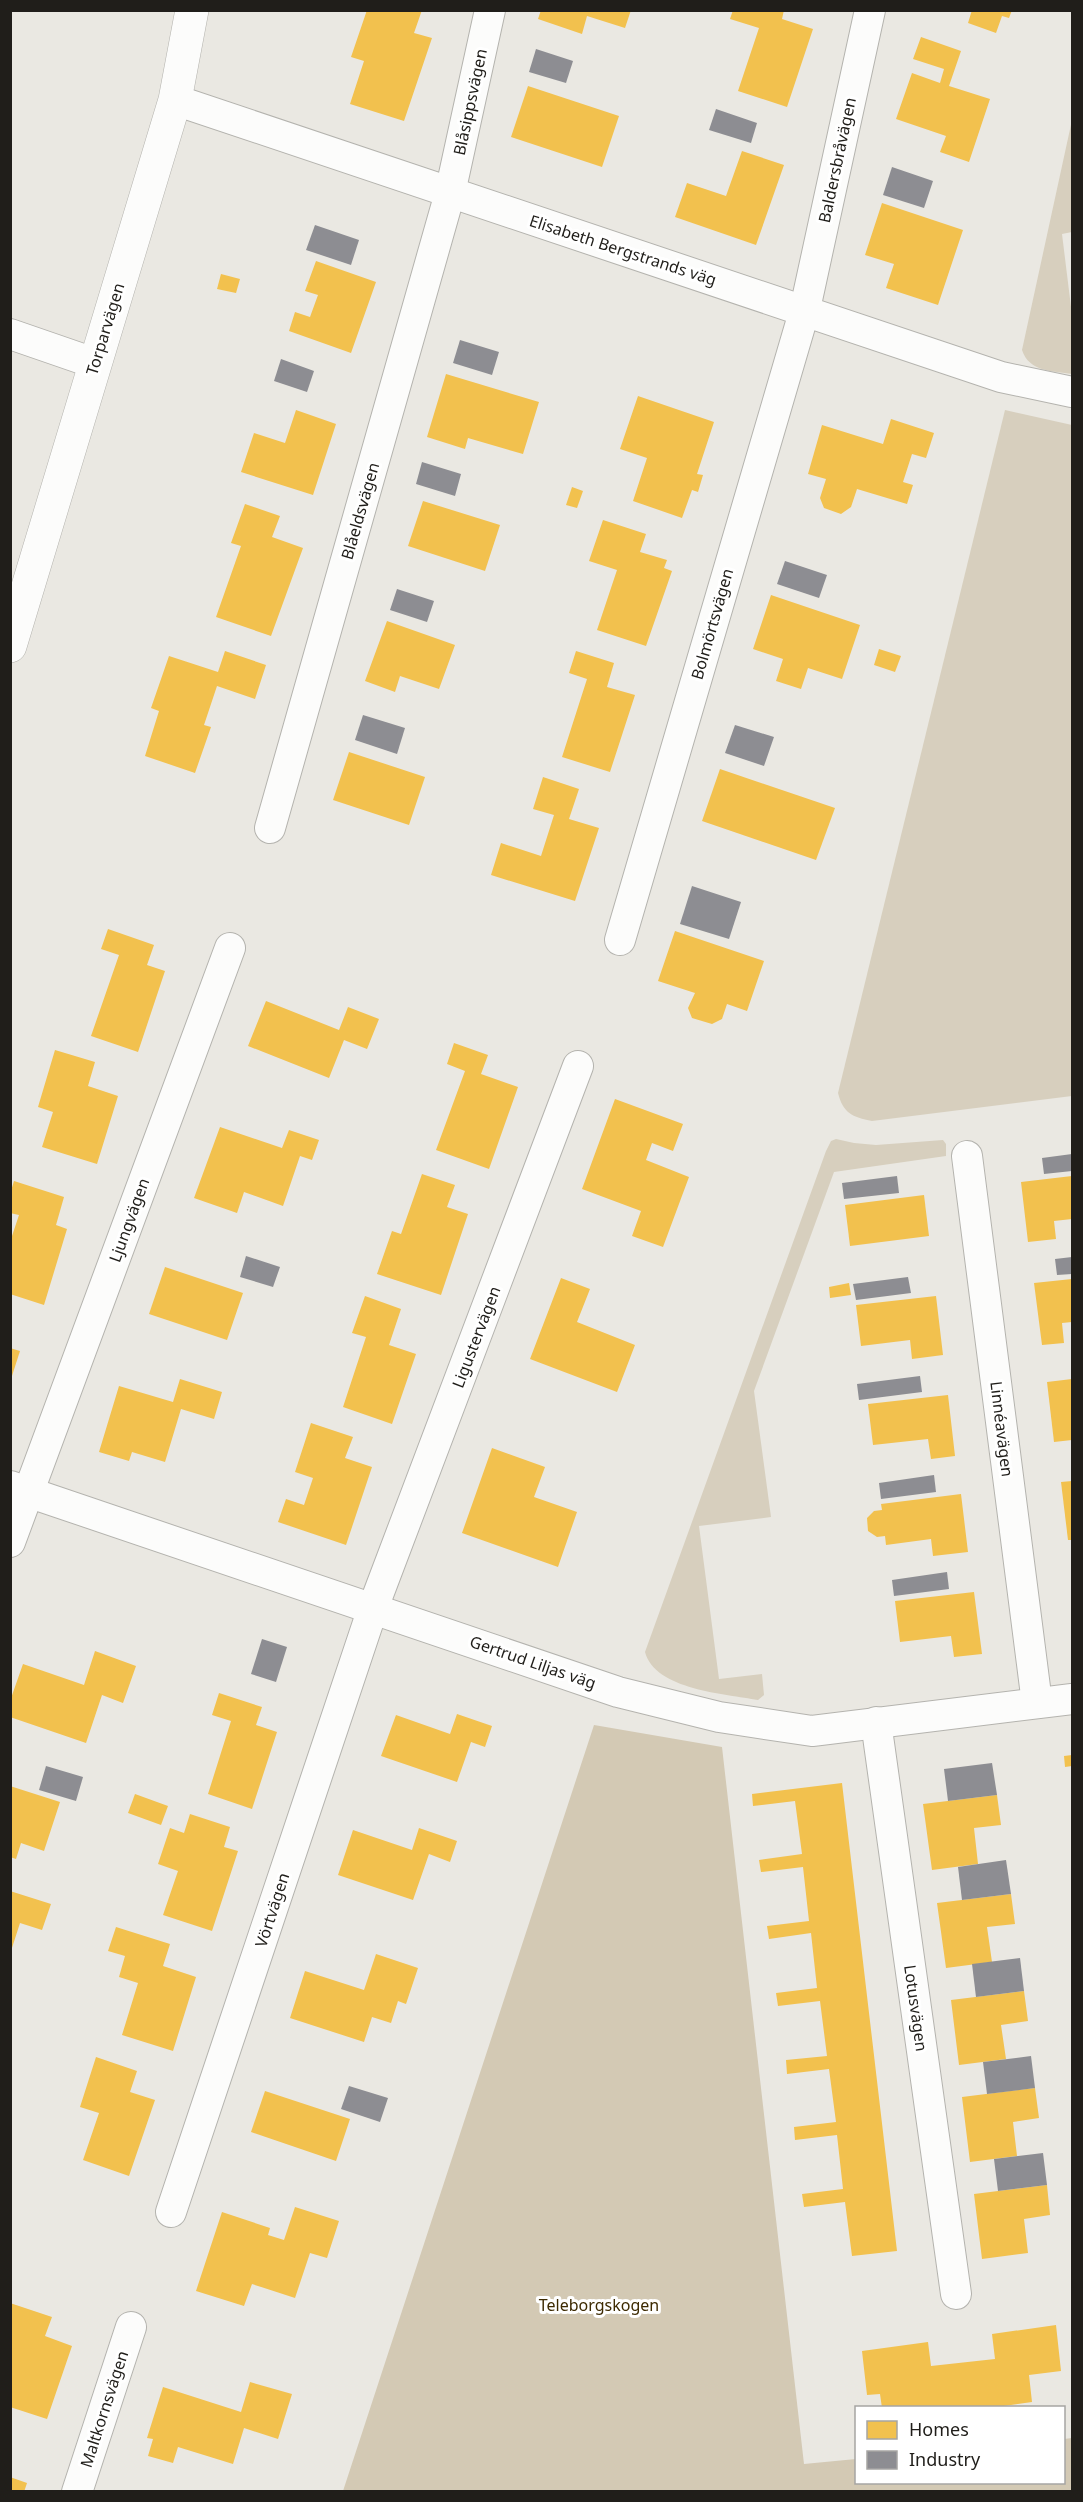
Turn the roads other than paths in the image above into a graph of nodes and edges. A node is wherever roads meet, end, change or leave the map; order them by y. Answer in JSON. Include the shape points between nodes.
{"nodes":[{"id":1,"x":192,"y":10,"type":"edge"},
{"id":2,"x":490,"y":10,"type":"edge"},
{"id":3,"x":870,"y":10,"type":"edge"},
{"id":4,"x":175,"y":100,"type":"junction"},
{"id":5,"x":450,"y":193,"type":"junction"},
{"id":6,"x":805,"y":309,"type":"junction"},
{"id":7,"x":10,"y":334,"type":"edge"},
{"id":8,"x":94,"y":363,"type":"junction"},
{"id":9,"x":1072,"y":392,"type":"edge"},
{"id":10,"x":10,"y":646,"type":"edge"},
{"id":11,"x":270,"y":828,"type":"dead end"},
{"id":12,"x":620,"y":940,"type":"dead end"},
{"id":13,"x":230,"y":948,"type":"dead end"},
{"id":14,"x":578,"y":1066,"type":"dead end"},
{"id":15,"x":967,"y":1156,"type":"dead end"},
{"id":16,"x":19,"y":1489,"type":"edge"},
{"id":17,"x":10,"y":1542,"type":"edge"},
{"id":18,"x":373,"y":1608,"type":"junction"},
{"id":19,"x":1072,"y":1699,"type":"edge"},
{"id":20,"x":1037,"y":1702,"type":"junction"},
{"id":21,"x":876,"y":1722,"type":"junction"},
{"id":22,"x":171,"y":2212,"type":"dead end"},
{"id":23,"x":956,"y":2294,"type":"dead end"},
{"id":24,"x":131,"y":2327,"type":"dead end"},
{"id":25,"x":77,"y":2492,"type":"edge"}],
"edges":[{"from":1,"to":4,"type":"street","name":"Torparvägen"},
{"from":2,"to":5,"type":"street","name":"Blåsippsvägen"},
{"from":3,"to":6,"type":"street","name":"Baldersbråvägen"},
{"from":4,"to":5,"type":"street","name":"Elisabeth Bergstrands väg"},
{"from":4,"to":8,"type":"street","name":"Torparvägen"},
{"from":5,"to":6,"type":"street","name":"Elisabeth Bergstrands väg"},
{"from":5,"to":11,"type":"street","name":"Blåeldsvägen"},
{"from":6,"to":9,"type":"street","name":"Elisabeth Bergstrands väg","via":[[1001,376]]},
{"from":6,"to":12,"type":"street","name":"Bolmörtsvägen"},
{"from":7,"to":8,"type":"street"},
{"from":8,"to":10,"type":"street","name":"Torparvägen"},
{"from":13,"to":16,"type":"street","name":"Ljungvägen"},
{"from":14,"to":18,"type":"street","name":"Ligustervägen"},
{"from":15,"to":20,"type":"street","name":"Linnéavägen"},
{"from":16,"to":17,"type":"street","name":"Ljungvägen"},
{"from":16,"to":18,"type":"street","name":"Gertrud Liljas väg"},
{"from":18,"to":21,"type":"street","name":"Gertrud Liljas väg","via":[[618,1692],[719,1717],[812,1731]]},
{"from":18,"to":22,"type":"street","name":"Vörtvägen"},
{"from":19,"to":20,"type":"street","name":"Gertrud Liljas väg"},
{"from":20,"to":21,"type":"street","name":"Gertrud Liljas väg"},
{"from":21,"to":23,"type":"street","name":"Lotusvägen"},
{"from":24,"to":25,"type":"street","name":"Maltkornsvägen"}]}
